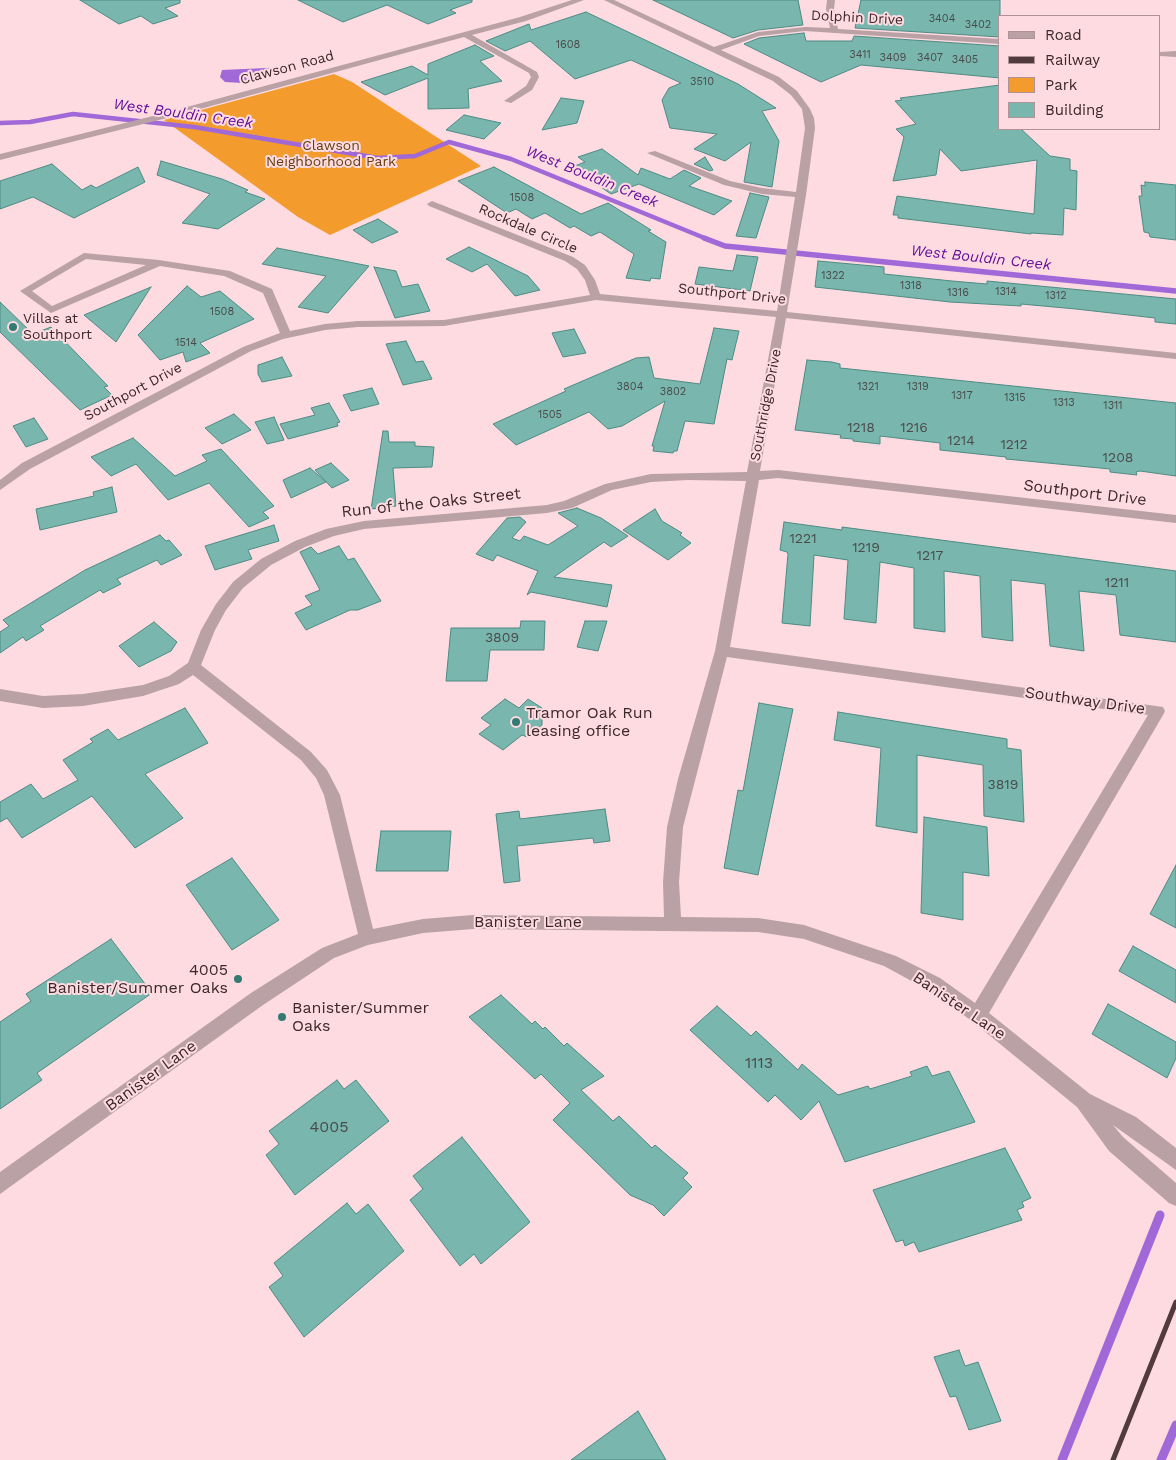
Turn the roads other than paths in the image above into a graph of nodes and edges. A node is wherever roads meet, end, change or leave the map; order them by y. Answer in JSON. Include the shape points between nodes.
{"nodes":[{"id":1,"x":580,"y":0,"type":"edge"},
{"id":2,"x":608,"y":0,"type":"edge"},
{"id":3,"x":831,"y":0,"type":"edge"},
{"id":4,"x":834,"y":30,"type":"junction"},
{"id":5,"x":464,"y":34,"type":"junction"},
{"id":6,"x":998,"y":42,"type":"edge"},
{"id":7,"x":715,"y":49,"type":"junction"},
{"id":8,"x":1161,"y":54,"type":"edge"},
{"id":9,"x":1176,"y":54,"type":"edge"},
{"id":10,"x":508,"y":102,"type":"dead end"},
{"id":11,"x":652,"y":153,"type":"dead end"},
{"id":12,"x":0,"y":158,"type":"edge"},
{"id":13,"x":801,"y":196,"type":"junction"},
{"id":14,"x":432,"y":204,"type":"dead end"},
{"id":15,"x":159,"y":263,"type":"junction"},
{"id":16,"x":596,"y":297,"type":"junction"},
{"id":17,"x":782,"y":315,"type":"junction"},
{"id":18,"x":286,"y":334,"type":"junction"},
{"id":19,"x":1176,"y":356,"type":"edge"},
{"id":20,"x":752,"y":476,"type":"junction"},
{"id":21,"x":0,"y":486,"type":"edge"},
{"id":22,"x":1176,"y":519,"type":"edge"},
{"id":23,"x":722,"y":651,"type":"junction"},
{"id":24,"x":193,"y":667,"type":"junction"},
{"id":25,"x":0,"y":696,"type":"edge"},
{"id":26,"x":673,"y":923,"type":"junction"},
{"id":27,"x":367,"y":938,"type":"junction"},
{"id":28,"x":978,"y":1015,"type":"junction"},
{"id":29,"x":1083,"y":1100,"type":"junction"},
{"id":30,"x":1176,"y":1160,"type":"edge"},
{"id":31,"x":0,"y":1184,"type":"edge"},
{"id":32,"x":1176,"y":1196,"type":"edge"}],
"edges":[{"from":1,"to":5,"type":"street","name":"Clawson Road"},
{"from":2,"to":7,"type":"street","name":"Southridge Drive"},
{"from":3,"to":4,"type":"street"},
{"from":4,"to":6,"type":"street","name":"Dolphin Drive"},
{"from":4,"to":7,"type":"street","name":"Dolphin Drive","via":[[783,30],[758,34]]},
{"from":5,"to":10,"type":"street","via":[[533,72],[535,78],[529,88]]},
{"from":5,"to":12,"type":"street","name":"Clawson Road"},
{"from":7,"to":13,"type":"street","name":"Southridge Drive","via":[[776,78],[794,93],[806,109],[810,128]]},
{"from":8,"to":9,"type":"street"},
{"from":11,"to":13,"type":"street","via":[[727,183]]},
{"from":13,"to":17,"type":"street","name":"Southridge Drive"},
{"from":14,"to":16,"type":"street","name":"Rockdale Circle","via":[[569,259],[581,267]]},
{"from":15,"to":15,"type":"street","via":[[51,310],[25,291],[84,256]]},
{"from":15,"to":18,"type":"street","via":[[226,272],[268,291]]},
{"from":16,"to":17,"type":"street","name":"Southport Drive"},
{"from":16,"to":18,"type":"street","name":"Southport Drive","via":[[444,324],[358,324]]},
{"from":17,"to":19,"type":"street","name":"Southport Drive"},
{"from":17,"to":20,"type":"street","name":"Southridge Drive"},
{"from":18,"to":21,"type":"street","name":"Southport Drive","via":[[246,349],[35,462]]},
{"from":20,"to":22,"type":"street","name":"Southport Drive","via":[[778,474]]},
{"from":20,"to":23,"type":"street","name":"Southridge Drive"},
{"from":20,"to":24,"type":"street","name":"Run of the Oaks Street","via":[[651,478],[609,487],[567,505],[547,509],[364,525],[331,532],[266,562],[238,585],[208,630]]},
{"from":23,"to":26,"type":"street","name":"Southridge Drive","via":[[675,827],[671,882]]},
{"from":23,"to":28,"type":"street","name":"Southway Drive","via":[[1158,711]]},
{"from":24,"to":25,"type":"street","via":[[174,680],[143,690],[83,700],[43,702]]},
{"from":24,"to":27,"type":"street","via":[[306,756],[322,774],[332,795]]},
{"from":26,"to":27,"type":"street","name":"Banister Lane","via":[[473,922],[423,926]]},
{"from":26,"to":28,"type":"street","name":"Banister Lane","via":[[758,925],[804,932],[890,961],[934,984]]},
{"from":27,"to":31,"type":"street","name":"Banister Lane","via":[[328,953],[302,968]]},
{"from":28,"to":29,"type":"street","name":"Banister Lane"},
{"from":29,"to":30,"type":"street","name":"Banister Lane","via":[[1129,1124]]},
{"from":29,"to":32,"type":"street","name":"Banister Lane","via":[[1116,1144]]}]}
